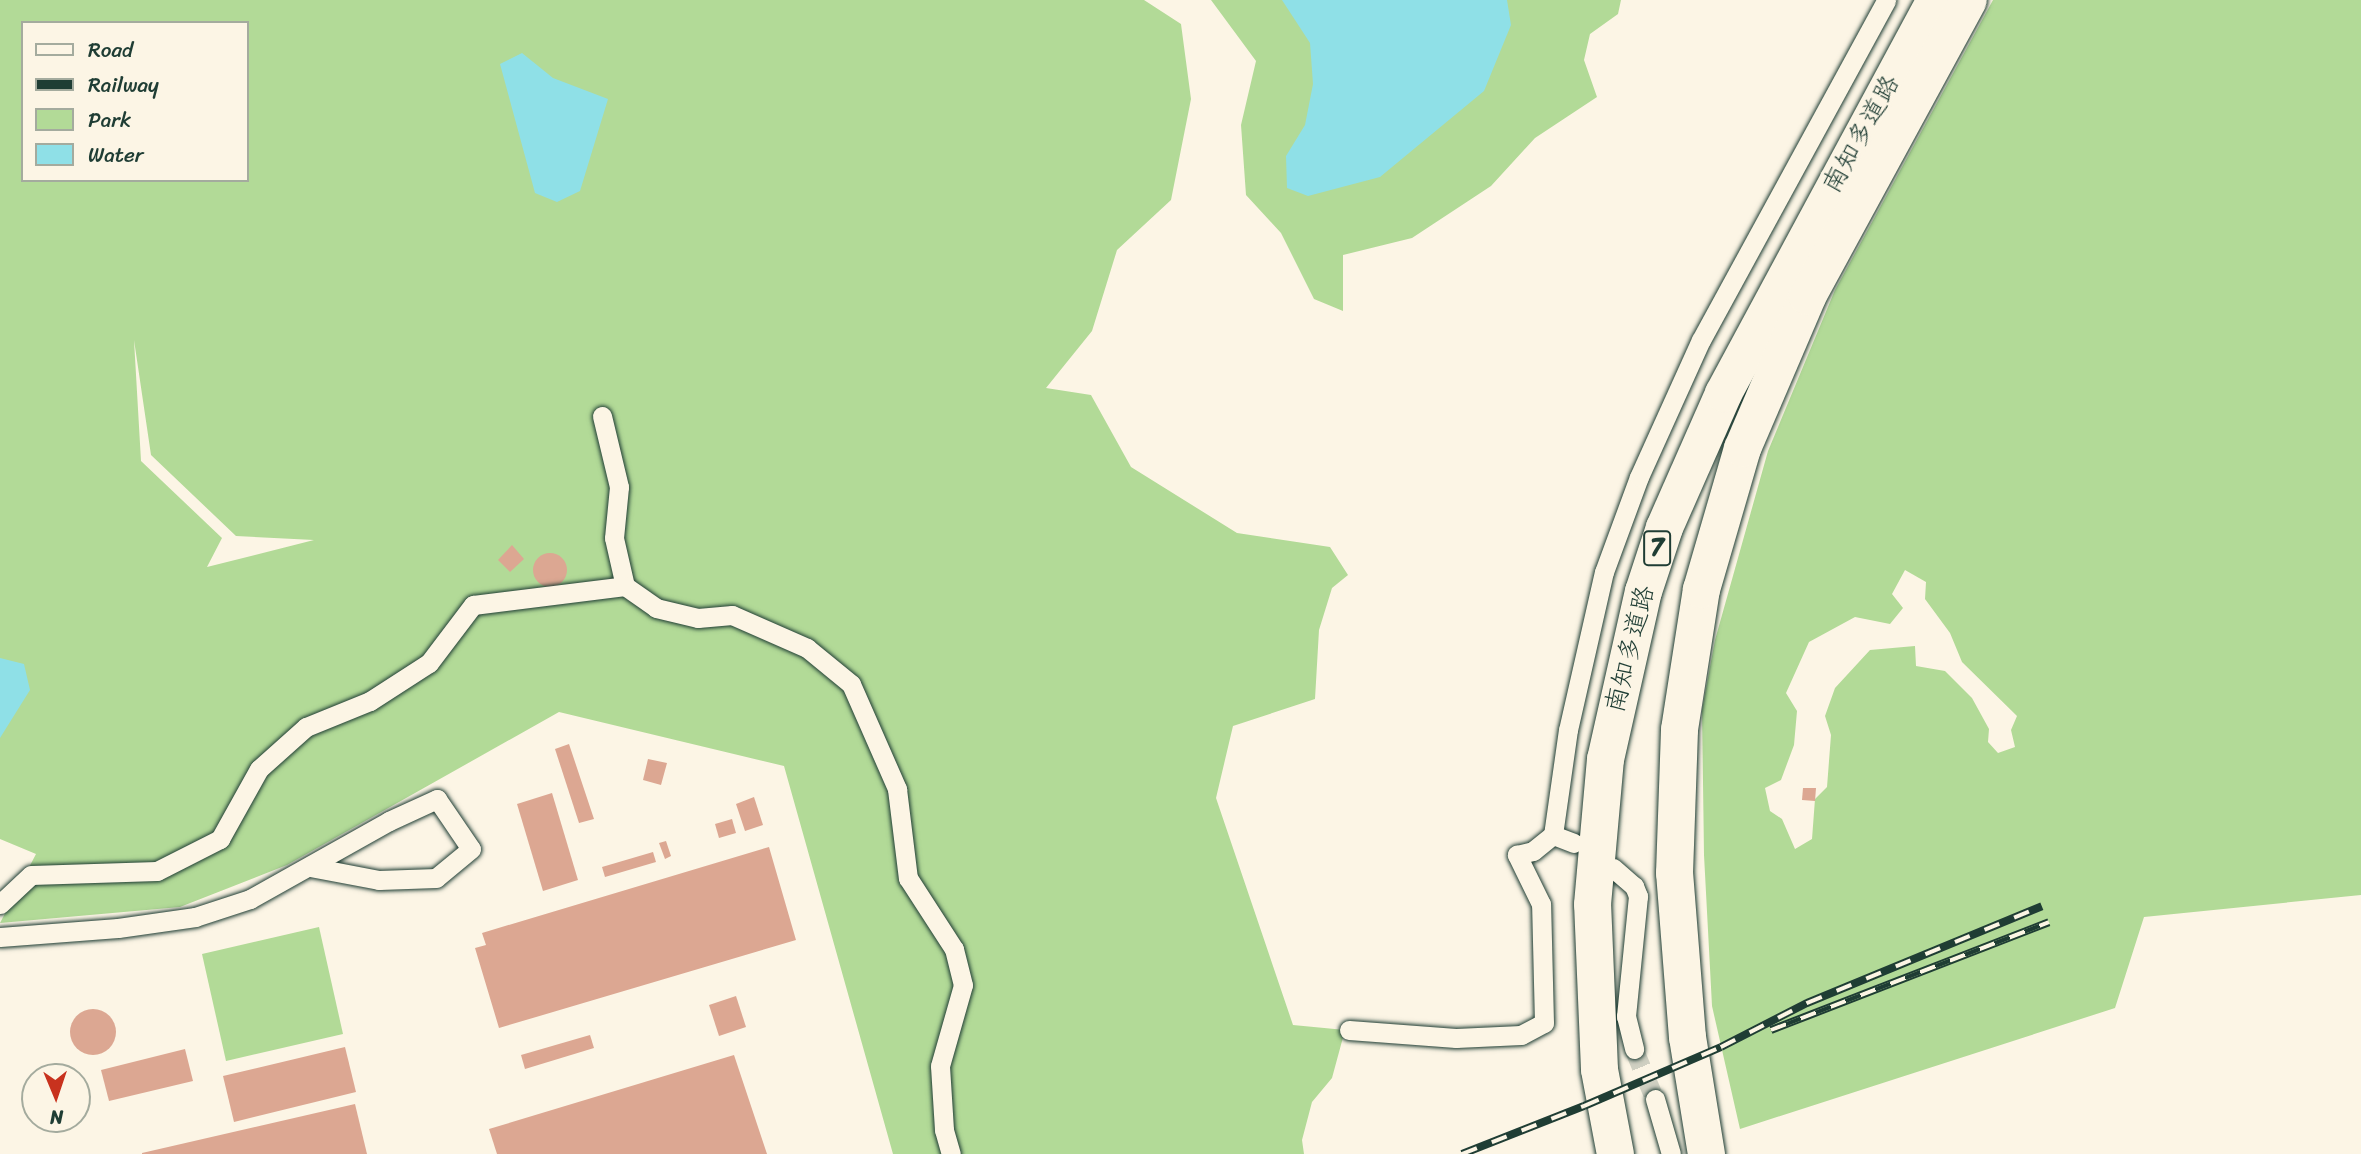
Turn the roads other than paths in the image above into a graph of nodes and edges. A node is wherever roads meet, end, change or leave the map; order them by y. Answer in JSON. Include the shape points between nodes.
{"nodes":[{"id":1,"x":1886,"y":0,"type":"edge"},
{"id":2,"x":1935,"y":0,"type":"edge"},
{"id":3,"x":1968,"y":0,"type":"edge"},
{"id":4,"x":601,"y":416,"type":"dead end"},
{"id":5,"x":625,"y":586,"type":"junction"},
{"id":6,"x":1553,"y":835,"type":"junction"},
{"id":7,"x":1574,"y":843,"type":"dead end"},
{"id":8,"x":311,"y":867,"type":"junction"},
{"id":9,"x":1613,"y":868,"type":"dead end"},
{"id":10,"x":0,"y":904,"type":"edge"},
{"id":11,"x":0,"y":937,"type":"edge"},
{"id":12,"x":1349,"y":1030,"type":"dead end"},
{"id":13,"x":1634,"y":1049,"type":"tunnel mouth"},
{"id":14,"x":1655,"y":1099,"type":"tunnel mouth"},
{"id":15,"x":951,"y":1154,"type":"edge"},
{"id":16,"x":1615,"y":1154,"type":"edge"},
{"id":17,"x":1671,"y":1154,"type":"edge"},
{"id":18,"x":1706,"y":1154,"type":"edge"}],
"edges":[{"from":1,"to":6,"type":"street","via":[[1701,340],[1628,504],[1586,639]]},
{"from":2,"to":16,"type":"highway","name":"南知多道路","number":"7","via":[[1723,393],[1664,527],[1643,591],[1605,759],[1592,904],[1599,1069]]},
{"from":3,"to":18,"type":"highway","name":"南知多道路","number":"7","via":[[1807,296],[1719,516],[1701,589],[1679,729],[1674,873],[1687,1037]]},
{"from":4,"to":5,"type":"street","via":[[619,487],[614,538]]},
{"from":5,"to":10,"type":"street","via":[[473,605],[429,663],[370,701],[306,727],[259,769],[220,839],[157,871],[31,875]]},
{"from":5,"to":15,"type":"street","via":[[656,608],[698,618],[732,615],[770,631],[807,648],[851,684],[897,789],[908,878],[954,949],[963,985],[940,1066],[944,1130]]},
{"from":6,"to":7,"type":"street"},
{"from":6,"to":12,"type":"street","via":[[1533,851],[1517,855],[1536,889],[1544,924],[1547,1011],[1536,1031],[1456,1038]]},
{"from":8,"to":8,"type":"street","via":[[379,880],[436,878],[471,849],[437,799]]},
{"from":8,"to":11,"type":"street","via":[[250,900],[195,917]]},
{"from":9,"to":13,"type":"street","via":[[1634,886],[1638,896],[1626,1016]]},
{"from":14,"to":17,"type":"street"}]}
